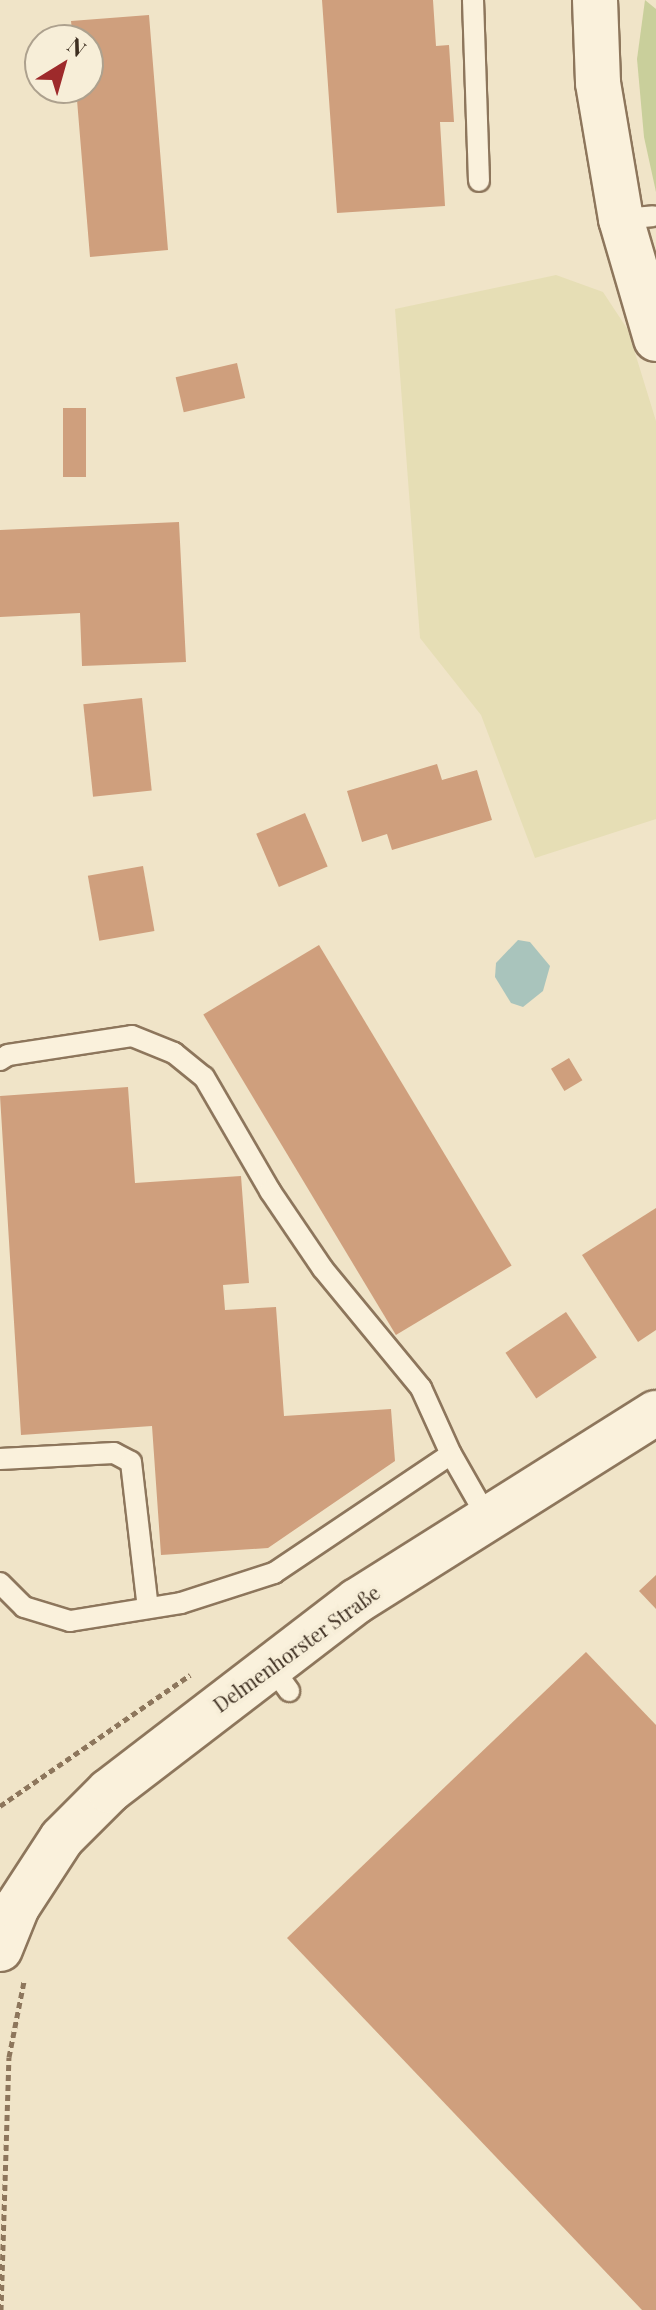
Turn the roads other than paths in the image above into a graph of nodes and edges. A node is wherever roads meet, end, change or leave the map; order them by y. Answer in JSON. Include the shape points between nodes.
{"nodes":[{"id":1,"x":473,"y":0,"type":"edge"},
{"id":2,"x":595,"y":0,"type":"edge"},
{"id":3,"x":479,"y":181,"type":"dead end"},
{"id":4,"x":656,"y":339,"type":"edge"},
{"id":5,"x":0,"y":1060,"type":"edge"},
{"id":6,"x":656,"y":1413,"type":"edge"},
{"id":7,"x":451,"y":1454,"type":"junction"},
{"id":8,"x":0,"y":1459,"type":"edge"},
{"id":9,"x":487,"y":1517,"type":"junction"},
{"id":10,"x":0,"y":1583,"type":"edge"},
{"id":11,"x":148,"y":1608,"type":"junction"},
{"id":12,"x":13,"y":1961,"type":"edge"}],
"edges":[{"from":1,"to":3,"type":"lane"},
{"from":2,"to":4,"type":"street","via":[[598,83],[637,218]]},
{"from":5,"to":7,"type":"lane","via":[[132,1036],[174,1053],[204,1077],[314,1256],[421,1388]]},
{"from":6,"to":9,"type":"street","name":"Delmenhorster Straße"},
{"from":7,"to":9,"type":"lane"},
{"from":7,"to":11,"type":"lane","via":[[274,1573]]},
{"from":8,"to":11,"type":"lane","via":[[114,1453],[131,1462]]},
{"from":9,"to":12,"type":"street","name":"Delmenhorster Straße","via":[[357,1601],[280,1679],[109,1791],[62,1838],[17,1907]]},
{"from":10,"to":11,"type":"lane","via":[[24,1607],[70,1621]]}]}
